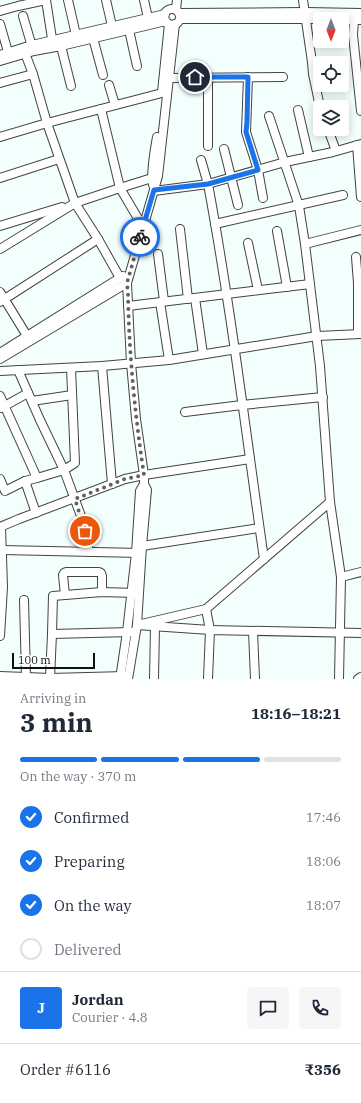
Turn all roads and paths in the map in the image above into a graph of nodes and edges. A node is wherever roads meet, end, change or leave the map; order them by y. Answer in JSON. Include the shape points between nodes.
{"nodes":[{"id":1,"x":46,"y":0,"type":"edge"},
{"id":2,"x":68,"y":0,"type":"edge"},
{"id":3,"x":106,"y":0,"type":"edge"},
{"id":4,"x":144,"y":0,"type":"edge"},
{"id":5,"x":172,"y":0,"type":"edge"},
{"id":6,"x":177,"y":0,"type":"edge"},
{"id":7,"x":303,"y":0,"type":"edge"},
{"id":8,"x":17,"y":3,"type":"edge"},
{"id":9,"x":0,"y":12,"type":"edge"},
{"id":10,"x":361,"y":13,"type":"edge"},
{"id":11,"x":23,"y":16,"type":"dead end"},
{"id":12,"x":305,"y":16,"type":"junction"},
{"id":13,"x":172,"y":17,"type":"junction"},
{"id":14,"x":148,"y":18,"type":"junction"},
{"id":15,"x":313,"y":18,"type":"edge"},
{"id":16,"x":358,"y":20,"type":"edge"},
{"id":17,"x":0,"y":24,"type":"edge"},
{"id":18,"x":112,"y":26,"type":"junction"},
{"id":19,"x":129,"y":30,"type":"junction"},
{"id":20,"x":76,"y":35,"type":"junction"},
{"id":21,"x":93,"y":38,"type":"junction"},
{"id":22,"x":357,"y":39,"type":"edge"},
{"id":23,"x":56,"y":45,"type":"junction"},
{"id":24,"x":33,"y":48,"type":"junction"},
{"id":25,"x":24,"y":51,"type":"junction"},
{"id":26,"x":4,"y":54,"type":"edge"},
{"id":27,"x":0,"y":61,"type":"edge"},
{"id":28,"x":137,"y":66,"type":"dead end"},
{"id":29,"x":33,"y":74,"type":"junction"},
{"id":30,"x":103,"y":75,"type":"dead end"},
{"id":31,"x":208,"y":77,"type":"junction"},
{"id":32,"x":248,"y":77,"type":"junction"},
{"id":33,"x":283,"y":77,"type":"dead end"},
{"id":34,"x":169,"y":78,"type":"junction"},
{"id":35,"x":0,"y":83,"type":"edge"},
{"id":36,"x":109,"y":85,"type":"dead end"},
{"id":37,"x":71,"y":86,"type":"dead end"},
{"id":38,"x":162,"y":93,"type":"junction"},
{"id":39,"x":319,"y":100,"type":"edge"},
{"id":40,"x":115,"y":105,"type":"junction"},
{"id":41,"x":101,"y":109,"type":"junction"},
{"id":42,"x":298,"y":110,"type":"dead end"},
{"id":43,"x":361,"y":111,"type":"edge"},
{"id":44,"x":269,"y":116,"type":"dead end"},
{"id":45,"x":47,"y":123,"type":"junction"},
{"id":46,"x":331,"y":136,"type":"edge"},
{"id":47,"x":0,"y":137,"type":"edge"},
{"id":48,"x":359,"y":145,"type":"edge"},
{"id":49,"x":208,"y":146,"type":"dead end"},
{"id":50,"x":224,"y":149,"type":"dead end"},
{"id":51,"x":336,"y":151,"type":"junction"},
{"id":52,"x":309,"y":157,"type":"junction"},
{"id":53,"x":59,"y":159,"type":"junction"},
{"id":54,"x":201,"y":160,"type":"dead end"},
{"id":55,"x":285,"y":162,"type":"junction"},
{"id":56,"x":258,"y":170,"type":"junction"},
{"id":57,"x":155,"y":177,"type":"junction"},
{"id":58,"x":232,"y":177,"type":"junction"},
{"id":59,"x":0,"y":178,"type":"edge"},
{"id":60,"x":208,"y":184,"type":"junction"},
{"id":61,"x":120,"y":188,"type":"junction"},
{"id":62,"x":154,"y":189,"type":"junction"},
{"id":63,"x":343,"y":195,"type":"dead end"},
{"id":64,"x":361,"y":197,"type":"edge"},
{"id":65,"x":263,"y":198,"type":"dead end"},
{"id":66,"x":75,"y":203,"type":"junction"},
{"id":67,"x":238,"y":205,"type":"dead end"},
{"id":68,"x":300,"y":206,"type":"junction"},
{"id":69,"x":215,"y":224,"type":"junction"},
{"id":70,"x":0,"y":226,"type":"edge"},
{"id":71,"x":143,"y":227,"type":"junction"},
{"id":72,"x":180,"y":229,"type":"dead end"},
{"id":73,"x":361,"y":230,"type":"edge"},
{"id":74,"x":277,"y":231,"type":"dead end"},
{"id":75,"x":98,"y":239,"type":"junction"},
{"id":76,"x":248,"y":243,"type":"dead end"},
{"id":77,"x":305,"y":244,"type":"junction"},
{"id":78,"x":0,"y":249,"type":"edge"},
{"id":79,"x":158,"y":254,"type":"dead end"},
{"id":80,"x":356,"y":257,"type":"dead end"},
{"id":81,"x":131,"y":271,"type":"junction"},
{"id":82,"x":120,"y":278,"type":"junction"},
{"id":83,"x":127,"y":283,"type":"junction"},
{"id":84,"x":359,"y":283,"type":"edge"},
{"id":85,"x":310,"y":284,"type":"junction"},
{"id":86,"x":287,"y":287,"type":"junction"},
{"id":87,"x":258,"y":290,"type":"junction"},
{"id":88,"x":226,"y":294,"type":"junction"},
{"id":89,"x":1,"y":298,"type":"edge"},
{"id":90,"x":192,"y":298,"type":"junction"},
{"id":91,"x":162,"y":302,"type":"junction"},
{"id":92,"x":128,"y":306,"type":"junction"},
{"id":93,"x":359,"y":334,"type":"edge"},
{"id":94,"x":317,"y":336,"type":"junction"},
{"id":95,"x":28,"y":339,"type":"junction"},
{"id":96,"x":234,"y":350,"type":"junction"},
{"id":97,"x":0,"y":352,"type":"edge"},
{"id":98,"x":203,"y":354,"type":"junction"},
{"id":99,"x":0,"y":359,"type":"edge"},
{"id":100,"x":169,"y":360,"type":"junction"},
{"id":101,"x":131,"y":363,"type":"junction"},
{"id":102,"x":102,"y":366,"type":"junction"},
{"id":103,"x":71,"y":368,"type":"junction"},
{"id":104,"x":18,"y":370,"type":"junction"},
{"id":105,"x":0,"y":371,"type":"edge"},
{"id":106,"x":28,"y":393,"type":"junction"},
{"id":107,"x":72,"y":395,"type":"junction"},
{"id":108,"x":0,"y":396,"type":"edge"},
{"id":109,"x":323,"y":397,"type":"junction"},
{"id":110,"x":32,"y":401,"type":"junction"},
{"id":111,"x":242,"y":405,"type":"junction"},
{"id":112,"x":2,"y":407,"type":"edge"},
{"id":113,"x":186,"y":412,"type":"dead end"},
{"id":114,"x":250,"y":459,"type":"junction"},
{"id":115,"x":64,"y":470,"type":"junction"},
{"id":116,"x":144,"y":475,"type":"junction"},
{"id":117,"x":37,"y":478,"type":"junction"},
{"id":118,"x":0,"y":479,"type":"edge"},
{"id":119,"x":25,"y":482,"type":"junction"},
{"id":120,"x":112,"y":484,"type":"junction"},
{"id":121,"x":2,"y":492,"type":"edge"},
{"id":122,"x":75,"y":499,"type":"junction"},
{"id":123,"x":330,"y":502,"type":"junction"},
{"id":124,"x":36,"y":513,"type":"junction"},
{"id":125,"x":1,"y":527,"type":"edge"},
{"id":126,"x":259,"y":528,"type":"junction"},
{"id":127,"x":2,"y":550,"type":"junction"},
{"id":128,"x":140,"y":550,"type":"junction"},
{"id":129,"x":89,"y":552,"type":"junction"},
{"id":130,"x":264,"y":559,"type":"junction"},
{"id":131,"x":361,"y":572,"type":"edge"},
{"id":132,"x":341,"y":577,"type":"junction"},
{"id":133,"x":102,"y":592,"type":"junction"},
{"id":134,"x":135,"y":593,"type":"junction"},
{"id":135,"x":65,"y":595,"type":"junction"},
{"id":136,"x":24,"y":600,"type":"dead end"},
{"id":137,"x":206,"y":609,"type":"junction"},
{"id":138,"x":155,"y":626,"type":"junction"},
{"id":139,"x":133,"y":630,"type":"junction"},
{"id":140,"x":210,"y":630,"type":"junction"},
{"id":141,"x":253,"y":631,"type":"junction"},
{"id":142,"x":339,"y":632,"type":"junction"},
{"id":143,"x":361,"y":633,"type":"edge"},
{"id":144,"x":52,"y":634,"type":"junction"},
{"id":145,"x":0,"y":636,"type":"edge"},
{"id":146,"x":0,"y":676,"type":"edge"},
{"id":147,"x":361,"y":677,"type":"edge"},
{"id":148,"x":26,"y":678,"type":"edge"},
{"id":149,"x":50,"y":678,"type":"edge"},
{"id":150,"x":124,"y":678,"type":"edge"},
{"id":151,"x":154,"y":679,"type":"edge"},
{"id":152,"x":208,"y":679,"type":"edge"},
{"id":153,"x":255,"y":679,"type":"edge"},
{"id":154,"x":339,"y":679,"type":"edge"},
{"id":155,"x":358,"y":679,"type":"edge"}],
"edges":[{"from":1,"to":8,"type":"street"},
{"from":1,"to":23,"type":"street"},
{"from":2,"to":20,"type":"street"},
{"from":3,"to":18,"type":"street"},
{"from":4,"to":14,"type":"street"},
{"from":5,"to":13,"type":"street"},
{"from":6,"to":13,"type":"street"},
{"from":7,"to":12,"type":"street"},
{"from":8,"to":9,"type":"street"},
{"from":10,"to":12,"type":"street"},
{"from":11,"to":24,"type":"street"},
{"from":12,"to":13,"type":"street"},
{"from":12,"to":15,"type":"street"},
{"from":12,"to":39,"type":"street"},
{"from":13,"to":14,"type":"street"},
{"from":13,"to":19,"type":"street"},
{"from":13,"to":34,"type":"street"},
{"from":13,"to":38,"type":"street"},
{"from":14,"to":18,"type":"street"},
{"from":16,"to":22,"type":"street"},
{"from":17,"to":26,"type":"street"},
{"from":18,"to":20,"type":"street"},
{"from":19,"to":21,"type":"street"},
{"from":19,"to":28,"type":"street"},
{"from":20,"to":23,"type":"street"},
{"from":21,"to":23,"type":"street"},
{"from":21,"to":30,"type":"street"},
{"from":22,"to":43,"type":"street"},
{"from":23,"to":24,"type":"street"},
{"from":23,"to":37,"type":"street"},
{"from":24,"to":25,"type":"street"},
{"from":25,"to":26,"type":"street"},
{"from":25,"to":27,"type":"street"},
{"from":25,"to":29,"type":"street"},
{"from":29,"to":35,"type":"street"},
{"from":29,"to":45,"type":"street"},
{"from":31,"to":32,"type":"street"},
{"from":31,"to":34,"type":"street"},
{"from":31,"to":49,"type":"street"},
{"from":32,"to":33,"type":"street"},
{"from":32,"to":56,"type":"street","via":[[246,132]]},
{"from":34,"to":57,"type":"street"},
{"from":36,"to":40,"type":"street"},
{"from":38,"to":40,"type":"street"},
{"from":38,"to":57,"type":"street"},
{"from":40,"to":41,"type":"street"},
{"from":41,"to":45,"type":"street"},
{"from":41,"to":61,"type":"street"},
{"from":42,"to":52,"type":"street"},
{"from":44,"to":55,"type":"street"},
{"from":45,"to":47,"type":"street"},
{"from":45,"to":53,"type":"street"},
{"from":46,"to":51,"type":"street"},
{"from":48,"to":51,"type":"street"},
{"from":48,"to":64,"type":"street"},
{"from":50,"to":58,"type":"street"},
{"from":51,"to":52,"type":"street"},
{"from":52,"to":55,"type":"street"},
{"from":53,"to":59,"type":"street"},
{"from":53,"to":66,"type":"street"},
{"from":54,"to":60,"type":"street"},
{"from":55,"to":56,"type":"street"},
{"from":55,"to":68,"type":"street"},
{"from":56,"to":58,"type":"street"},
{"from":56,"to":65,"type":"street"},
{"from":57,"to":61,"type":"street"},
{"from":57,"to":62,"type":"street","via":[[157,182]]},
{"from":58,"to":60,"type":"street"},
{"from":58,"to":67,"type":"street"},
{"from":60,"to":62,"type":"street"},
{"from":60,"to":69,"type":"street"},
{"from":61,"to":66,"type":"street"},
{"from":61,"to":71,"type":"street"},
{"from":62,"to":71,"type":"street"},
{"from":63,"to":68,"type":"street"},
{"from":66,"to":70,"type":"street"},
{"from":66,"to":75,"type":"street"},
{"from":66,"to":78,"type":"street"},
{"from":68,"to":69,"type":"street"},
{"from":68,"to":77,"type":"street"},
{"from":69,"to":88,"type":"street"},
{"from":71,"to":81,"type":"street"},
{"from":72,"to":90,"type":"street"},
{"from":73,"to":77,"type":"street"},
{"from":74,"to":86,"type":"street"},
{"from":75,"to":82,"type":"street"},
{"from":75,"to":89,"type":"street"},
{"from":76,"to":87,"type":"street"},
{"from":77,"to":85,"type":"street"},
{"from":79,"to":91,"type":"street"},
{"from":80,"to":84,"type":"street"},
{"from":81,"to":82,"type":"street"},
{"from":81,"to":83,"type":"street"},
{"from":82,"to":95,"type":"street"},
{"from":83,"to":92,"type":"street"},
{"from":83,"to":95,"type":"street"},
{"from":84,"to":93,"type":"street"},
{"from":85,"to":86,"type":"street"},
{"from":85,"to":94,"type":"street"},
{"from":86,"to":87,"type":"street"},
{"from":87,"to":88,"type":"street"},
{"from":88,"to":90,"type":"street"},
{"from":88,"to":96,"type":"street"},
{"from":89,"to":95,"type":"street"},
{"from":90,"to":91,"type":"street"},
{"from":90,"to":98,"type":"street"},
{"from":91,"to":92,"type":"street"},
{"from":91,"to":100,"type":"street"},
{"from":92,"to":101,"type":"street"},
{"from":93,"to":94,"type":"street"},
{"from":94,"to":96,"type":"street"},
{"from":94,"to":109,"type":"street"},
{"from":95,"to":97,"type":"street"},
{"from":95,"to":99,"type":"street"},
{"from":96,"to":98,"type":"street"},
{"from":96,"to":111,"type":"street"},
{"from":98,"to":100,"type":"street"},
{"from":100,"to":101,"type":"street"},
{"from":101,"to":102,"type":"street"},
{"from":101,"to":116,"type":"street"},
{"from":102,"to":103,"type":"street"},
{"from":102,"to":120,"type":"street"},
{"from":103,"to":104,"type":"street"},
{"from":103,"to":107,"type":"street"},
{"from":104,"to":105,"type":"street"},
{"from":104,"to":106,"type":"street"},
{"from":106,"to":110,"type":"street"},
{"from":106,"to":112,"type":"street"},
{"from":107,"to":110,"type":"street"},
{"from":107,"to":115,"type":"street","via":[[75,463]]},
{"from":108,"to":112,"type":"street"},
{"from":109,"to":111,"type":"street"},
{"from":109,"to":123,"type":"street"},
{"from":110,"to":115,"type":"street"},
{"from":111,"to":113,"type":"street"},
{"from":111,"to":114,"type":"street"},
{"from":112,"to":117,"type":"street"},
{"from":114,"to":116,"type":"street"},
{"from":114,"to":126,"type":"street"},
{"from":115,"to":117,"type":"street"},
{"from":115,"to":122,"type":"street"},
{"from":116,"to":120,"type":"street"},
{"from":116,"to":128,"type":"street","via":[[147,490]]},
{"from":117,"to":119,"type":"street"},
{"from":118,"to":121,"type":"street"},
{"from":119,"to":121,"type":"street"},
{"from":119,"to":124,"type":"street"},
{"from":120,"to":122,"type":"street"},
{"from":122,"to":124,"type":"street"},
{"from":122,"to":129,"type":"street","via":[[84,524]]},
{"from":123,"to":130,"type":"street"},
{"from":123,"to":132,"type":"street"},
{"from":124,"to":125,"type":"street"},
{"from":125,"to":127,"type":"street"},
{"from":126,"to":128,"type":"street"},
{"from":126,"to":130,"type":"street"},
{"from":127,"to":129,"type":"street"},
{"from":127,"to":145,"type":"street"},
{"from":128,"to":129,"type":"street"},
{"from":128,"to":134,"type":"street"},
{"from":130,"to":137,"type":"street"},
{"from":131,"to":132,"type":"street"},
{"from":132,"to":142,"type":"street"},
{"from":133,"to":134,"type":"street"},
{"from":133,"to":135,"type":"street"},
{"from":133,"to":135,"type":"street","via":[[100,572],[66,572],[63,575]]},
{"from":134,"to":139,"type":"street"},
{"from":134,"to":139,"type":"street"},
{"from":135,"to":144,"type":"street","via":[[53,596]]},
{"from":136,"to":148,"type":"street"},
{"from":137,"to":139,"type":"street"},
{"from":137,"to":140,"type":"street"},
{"from":138,"to":139,"type":"street"},
{"from":138,"to":140,"type":"street"},
{"from":138,"to":151,"type":"street"},
{"from":139,"to":144,"type":"street"},
{"from":139,"to":150,"type":"street"},
{"from":140,"to":141,"type":"street"},
{"from":140,"to":152,"type":"street"},
{"from":141,"to":142,"type":"street"},
{"from":141,"to":153,"type":"street"},
{"from":142,"to":143,"type":"street"},
{"from":142,"to":154,"type":"street"},
{"from":144,"to":149,"type":"street"},
{"from":146,"to":148,"type":"street"},
{"from":147,"to":155,"type":"street"},
{"from":148,"to":149,"type":"street"},
{"from":149,"to":150,"type":"street"}]}
